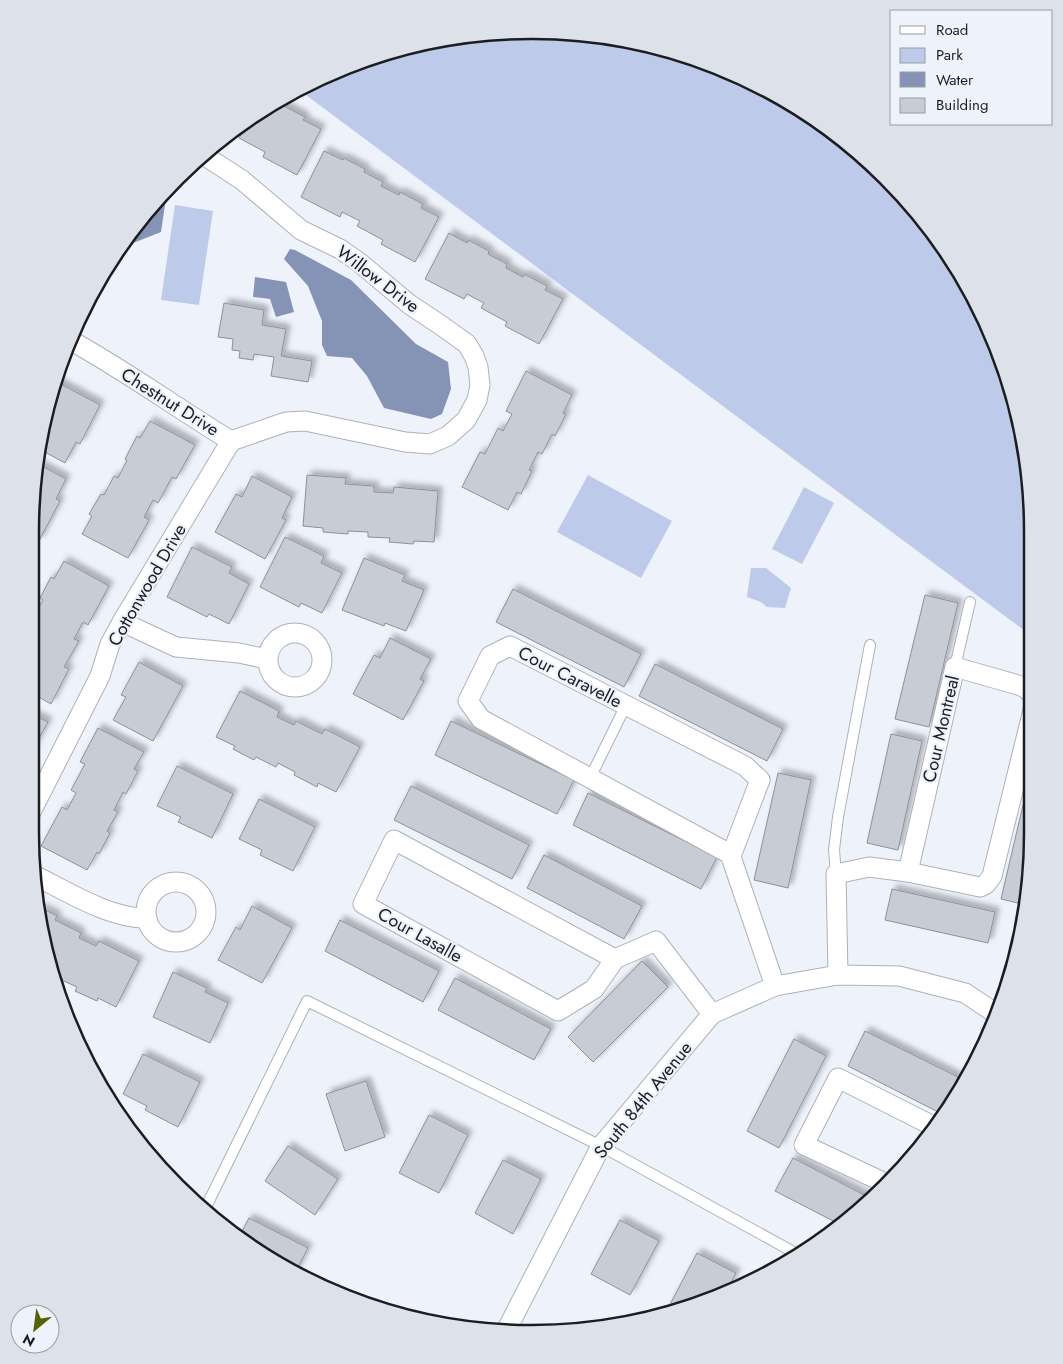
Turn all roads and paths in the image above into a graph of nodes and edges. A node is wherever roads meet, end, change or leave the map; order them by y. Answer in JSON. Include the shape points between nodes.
{"nodes":[{"id":1,"x":210,"y":159,"type":"edge"},
{"id":2,"x":76,"y":344,"type":"edge"},
{"id":3,"x":448,"y":436,"type":"joint"},
{"id":4,"x":231,"y":441,"type":"junction"},
{"id":5,"x":970,"y":602,"type":"dead end"},
{"id":6,"x":122,"y":622,"type":"junction"},
{"id":7,"x":870,"y":645,"type":"dead end"},
{"id":8,"x":267,"y":659,"type":"dead end"},
{"id":9,"x":955,"y":667,"type":"junction"},
{"id":10,"x":1024,"y":687,"type":"edge"},
{"id":11,"x":626,"y":705,"type":"junction"},
{"id":12,"x":1024,"y":746,"type":"edge"},
{"id":13,"x":590,"y":778,"type":"junction"},
{"id":14,"x":39,"y":796,"type":"edge"},
{"id":15,"x":731,"y":856,"type":"junction"},
{"id":16,"x":908,"y":872,"type":"junction"},
{"id":17,"x":836,"y":874,"type":"junction"},
{"id":18,"x":41,"y":879,"type":"edge"},
{"id":19,"x":147,"y":918,"type":"dead end"},
{"id":20,"x":614,"y":960,"type":"junction"},
{"id":21,"x":838,"y":975,"type":"junction"},
{"id":22,"x":775,"y":986,"type":"junction"},
{"id":23,"x":991,"y":1010,"type":"edge"},
{"id":24,"x":712,"y":1014,"type":"junction"},
{"id":25,"x":929,"y":1123,"type":"edge"},
{"id":26,"x":601,"y":1146,"type":"junction"},
{"id":27,"x":880,"y":1181,"type":"edge"},
{"id":28,"x":208,"y":1204,"type":"edge"},
{"id":29,"x":791,"y":1251,"type":"edge"},
{"id":30,"x":509,"y":1324,"type":"edge"}],
"edges":[{"from":1,"to":3,"type":"street","name":"Willow Drive","via":[[242,180],[301,230],[340,248],[409,304],[466,344],[478,367],[480,385],[477,400],[466,420]]},
{"from":2,"to":4,"type":"street","name":"Chestnut Drive"},
{"from":3,"to":4,"type":"street","name":"Chestnut Drive","via":[[430,444],[405,442],[305,421],[286,422]]},
{"from":4,"to":6,"type":"street","name":"Cottonwood Drive"},
{"from":5,"to":9,"type":"lane"},
{"from":6,"to":8,"type":"street","via":[[176,647]]},
{"from":6,"to":14,"type":"street","name":"Cottonwood Drive","via":[[110,644],[100,676]]},
{"from":7,"to":17,"type":"lane","via":[[838,817],[834,850]]},
{"from":9,"to":10,"type":"street","name":"Cour Montreal"},
{"from":9,"to":16,"type":"street","name":"Cour Montreal"},
{"from":11,"to":13,"type":"lane"},
{"from":11,"to":13,"type":"street","name":"Cour Caravelle","via":[[510,646],[490,656],[468,701],[481,719]]},
{"from":11,"to":15,"type":"street","name":"Cour Caravelle","via":[[745,766],[760,780]]},
{"from":12,"to":16,"type":"street","via":[[992,876],[986,884],[980,887]]},
{"from":13,"to":15,"type":"street","name":"Cour Caravelle"},
{"from":15,"to":22,"type":"street"},
{"from":16,"to":17,"type":"street","via":[[869,867]]},
{"from":17,"to":21,"type":"street"},
{"from":18,"to":19,"type":"street","via":[[96,907],[136,919]]},
{"from":20,"to":20,"type":"street","name":"Cour Lasalle","via":[[394,840],[363,904],[558,1011],[594,989]]},
{"from":20,"to":24,"type":"street","via":[[656,941]]},
{"from":21,"to":22,"type":"street","name":"South 84th Avenue"},
{"from":21,"to":23,"type":"street","name":"South 84th Avenue","via":[[899,976],[965,993]]},
{"from":22,"to":24,"type":"street","name":"South 84th Avenue"},
{"from":24,"to":26,"type":"street","name":"South 84th Avenue"},
{"from":25,"to":27,"type":"street","via":[[838,1078],[804,1145]]},
{"from":26,"to":28,"type":"lane","via":[[307,1002]]},
{"from":26,"to":29,"type":"lane"},
{"from":26,"to":30,"type":"street","name":"South 84th Avenue"}]}
